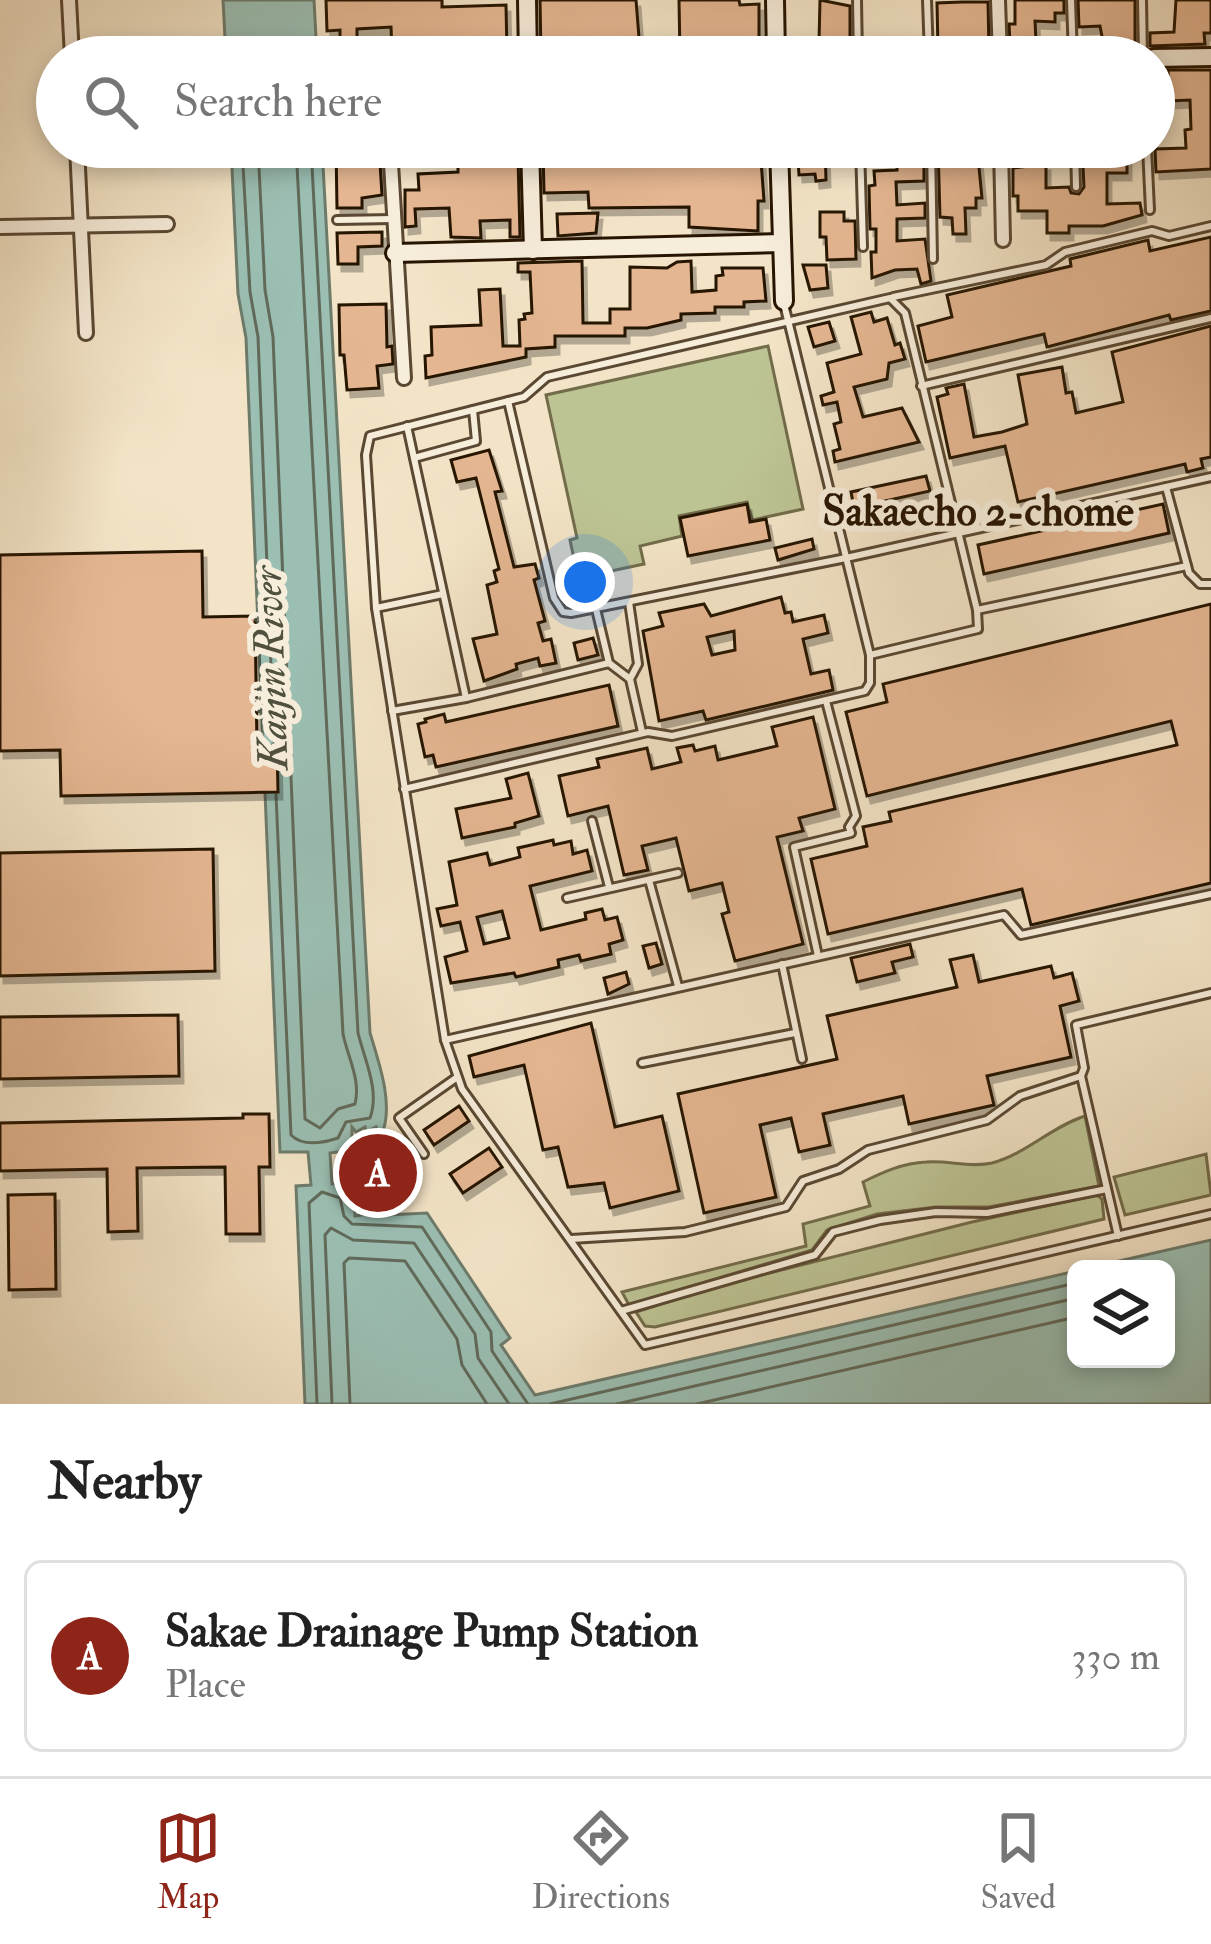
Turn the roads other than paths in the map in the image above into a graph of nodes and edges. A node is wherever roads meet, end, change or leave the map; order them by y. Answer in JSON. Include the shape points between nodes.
{"nodes":[{"id":1,"x":69,"y":0,"type":"edge"},
{"id":2,"x":527,"y":0,"type":"edge"},
{"id":3,"x":775,"y":0,"type":"edge"},
{"id":4,"x":857,"y":0,"type":"edge"},
{"id":5,"x":927,"y":0,"type":"edge"},
{"id":6,"x":998,"y":0,"type":"edge"},
{"id":7,"x":1071,"y":0,"type":"edge"},
{"id":8,"x":1142,"y":0,"type":"edge"},
{"id":9,"x":71,"y":36,"type":"edge"},
{"id":10,"x":528,"y":36,"type":"edge"},
{"id":11,"x":776,"y":36,"type":"edge"},
{"id":12,"x":858,"y":36,"type":"edge"},
{"id":13,"x":928,"y":36,"type":"edge"},
{"id":14,"x":999,"y":36,"type":"edge"},
{"id":15,"x":1072,"y":36,"type":"edge"},
{"id":16,"x":1143,"y":36,"type":"edge"},
{"id":17,"x":1211,"y":57,"type":"edge"},
{"id":18,"x":1175,"y":58,"type":"edge"},
{"id":19,"x":78,"y":168,"type":"edge"},
{"id":20,"x":392,"y":168,"type":"edge"},
{"id":21,"x":530,"y":168,"type":"edge"},
{"id":22,"x":780,"y":168,"type":"edge"},
{"id":23,"x":861,"y":168,"type":"edge"},
{"id":24,"x":931,"y":168,"type":"edge"},
{"id":25,"x":1002,"y":168,"type":"edge"},
{"id":26,"x":1076,"y":168,"type":"edge"},
{"id":27,"x":1148,"y":168,"type":"edge"},
{"id":28,"x":1076,"y":187,"type":"dead end"},
{"id":29,"x":1150,"y":211,"type":"dead end"},
{"id":30,"x":337,"y":220,"type":"dead end"},
{"id":31,"x":394,"y":220,"type":"junction"},
{"id":32,"x":167,"y":224,"type":"dead end"},
{"id":33,"x":81,"y":225,"type":"junction"},
{"id":34,"x":1211,"y":226,"type":"edge"},
{"id":35,"x":0,"y":227,"type":"edge"},
{"id":36,"x":1004,"y":240,"type":"dead end"},
{"id":37,"x":782,"y":243,"type":"junction"},
{"id":38,"x":863,"y":247,"type":"dead end"},
{"id":39,"x":532,"y":250,"type":"junction"},
{"id":40,"x":395,"y":253,"type":"junction"},
{"id":41,"x":933,"y":259,"type":"dead end"},
{"id":42,"x":890,"y":298,"type":"junction"},
{"id":43,"x":784,"y":301,"type":"joint"},
{"id":44,"x":1211,"y":318,"type":"edge"},
{"id":45,"x":786,"y":320,"type":"junction"},
{"id":46,"x":86,"y":333,"type":"dead end"},
{"id":47,"x":404,"y":379,"type":"dead end"},
{"id":48,"x":921,"y":386,"type":"junction"},
{"id":49,"x":508,"y":400,"type":"junction"},
{"id":50,"x":472,"y":410,"type":"junction"},
{"id":51,"x":407,"y":425,"type":"junction"},
{"id":52,"x":414,"y":458,"type":"junction"},
{"id":53,"x":1211,"y":477,"type":"edge"},
{"id":54,"x":1166,"y":487,"type":"junction"},
{"id":55,"x":957,"y":534,"type":"junction"},
{"id":56,"x":846,"y":558,"type":"junction"},
{"id":57,"x":1186,"y":566,"type":"junction"},
{"id":58,"x":1211,"y":584,"type":"edge"},
{"id":59,"x":443,"y":594,"type":"junction"},
{"id":60,"x":629,"y":602,"type":"junction"},
{"id":61,"x":376,"y":608,"type":"junction"},
{"id":62,"x":596,"y":609,"type":"junction"},
{"id":63,"x":977,"y":610,"type":"junction"},
{"id":64,"x":870,"y":655,"type":"junction"},
{"id":65,"x":609,"y":663,"type":"junction"},
{"id":66,"x":630,"y":679,"type":"junction"},
{"id":67,"x":466,"y":698,"type":"junction"},
{"id":68,"x":826,"y":701,"type":"junction"},
{"id":69,"x":392,"y":711,"type":"junction"},
{"id":70,"x":642,"y":734,"type":"junction"},
{"id":71,"x":404,"y":789,"type":"junction"},
{"id":72,"x":592,"y":821,"type":"dead end"},
{"id":73,"x":678,"y":873,"type":"dead end"},
{"id":74,"x":649,"y":880,"type":"junction"},
{"id":75,"x":610,"y":889,"type":"junction"},
{"id":76,"x":1211,"y":895,"type":"edge"},
{"id":77,"x":568,"y":898,"type":"dead end"},
{"id":78,"x":818,"y":956,"type":"junction"},
{"id":79,"x":782,"y":964,"type":"junction"},
{"id":80,"x":678,"y":987,"type":"junction"},
{"id":81,"x":1211,"y":993,"type":"edge"},
{"id":82,"x":795,"y":1033,"type":"junction"},
{"id":83,"x":445,"y":1040,"type":"junction"},
{"id":84,"x":802,"y":1060,"type":"dead end"},
{"id":85,"x":642,"y":1063,"type":"dead end"},
{"id":86,"x":1081,"y":1076,"type":"junction"},
{"id":87,"x":455,"y":1078,"type":"junction"},
{"id":88,"x":424,"y":1154,"type":"dead end"},
{"id":89,"x":1108,"y":1189,"type":"junction"},
{"id":90,"x":1211,"y":1214,"type":"edge"},
{"id":91,"x":1118,"y":1235,"type":"junction"},
{"id":92,"x":570,"y":1240,"type":"junction"},
{"id":93,"x":621,"y":1312,"type":"junction"}],
"edges":[{"from":1,"to":9,"type":"street"},
{"from":2,"to":10,"type":"street"},
{"from":3,"to":11,"type":"street"},
{"from":4,"to":12,"type":"lane"},
{"from":5,"to":13,"type":"lane"},
{"from":6,"to":14,"type":"street"},
{"from":7,"to":15,"type":"lane"},
{"from":8,"to":16,"type":"lane"},
{"from":17,"to":18,"type":"street"},
{"from":19,"to":33,"type":"street"},
{"from":20,"to":31,"type":"street"},
{"from":21,"to":39,"type":"street"},
{"from":22,"to":37,"type":"street"},
{"from":23,"to":38,"type":"lane"},
{"from":24,"to":41,"type":"lane"},
{"from":25,"to":36,"type":"street"},
{"from":26,"to":28,"type":"lane"},
{"from":27,"to":29,"type":"lane"},
{"from":30,"to":31,"type":"lane"},
{"from":31,"to":40,"type":"street"},
{"from":32,"to":33,"type":"street"},
{"from":33,"to":35,"type":"street"},
{"from":33,"to":46,"type":"street"},
{"from":34,"to":42,"type":"lane","via":[[1169,236],[1152,231],[1065,252],[1046,265]]},
{"from":37,"to":39,"type":"street"},
{"from":37,"to":43,"type":"street"},
{"from":39,"to":40,"type":"street"},
{"from":40,"to":47,"type":"street"},
{"from":42,"to":45,"type":"lane"},
{"from":42,"to":48,"type":"lane","via":[[905,313]]},
{"from":43,"to":45,"type":"lane"},
{"from":44,"to":48,"type":"lane"},
{"from":45,"to":49,"type":"lane","via":[[547,376]]},
{"from":45,"to":56,"type":"lane"},
{"from":48,"to":55,"type":"lane"},
{"from":49,"to":50,"type":"lane"},
{"from":49,"to":62,"type":"lane","via":[[556,605],[572,614]]},
{"from":50,"to":51,"type":"lane"},
{"from":50,"to":52,"type":"lane","via":[[476,441]]},
{"from":51,"to":52,"type":"lane"},
{"from":51,"to":61,"type":"lane","via":[[367,440]]},
{"from":52,"to":59,"type":"lane"},
{"from":53,"to":54,"type":"lane"},
{"from":54,"to":55,"type":"lane"},
{"from":54,"to":57,"type":"lane"},
{"from":55,"to":56,"type":"lane"},
{"from":55,"to":63,"type":"lane"},
{"from":56,"to":60,"type":"lane"},
{"from":56,"to":64,"type":"lane"},
{"from":57,"to":58,"type":"lane","via":[[1195,580]]},
{"from":57,"to":63,"type":"lane"},
{"from":59,"to":61,"type":"lane"},
{"from":59,"to":67,"type":"lane"},
{"from":60,"to":62,"type":"lane"},
{"from":60,"to":66,"type":"lane","via":[[638,664]]},
{"from":61,"to":69,"type":"lane"},
{"from":62,"to":65,"type":"lane"},
{"from":63,"to":64,"type":"lane","via":[[977,629]]},
{"from":64,"to":68,"type":"lane","via":[[865,691]]},
{"from":65,"to":66,"type":"lane"},
{"from":65,"to":67,"type":"lane"},
{"from":66,"to":70,"type":"lane"},
{"from":67,"to":69,"type":"lane"},
{"from":68,"to":70,"type":"lane","via":[[672,736]]},
{"from":68,"to":78,"type":"lane","via":[[856,816],[851,833],[794,847]]},
{"from":69,"to":71,"type":"lane"},
{"from":70,"to":71,"type":"lane"},
{"from":71,"to":83,"type":"lane"},
{"from":72,"to":75,"type":"lane"},
{"from":73,"to":74,"type":"lane"},
{"from":74,"to":75,"type":"lane"},
{"from":74,"to":80,"type":"lane"},
{"from":75,"to":77,"type":"lane"},
{"from":76,"to":78,"type":"lane","via":[[1021,935],[1004,915]]},
{"from":78,"to":79,"type":"lane"},
{"from":79,"to":80,"type":"lane"},
{"from":79,"to":82,"type":"lane"},
{"from":80,"to":83,"type":"lane"},
{"from":81,"to":86,"type":"lane","via":[[1076,1025]]},
{"from":82,"to":84,"type":"lane"},
{"from":82,"to":85,"type":"lane"},
{"from":83,"to":87,"type":"lane"},
{"from":86,"to":89,"type":"lane"},
{"from":86,"to":92,"type":"lane","via":[[1029,1092],[987,1120],[868,1150],[803,1181],[786,1208],[685,1232]]},
{"from":87,"to":88,"type":"lane","via":[[399,1118]]},
{"from":87,"to":92,"type":"lane"},
{"from":89,"to":91,"type":"lane"},
{"from":89,"to":93,"type":"lane","via":[[986,1213],[880,1220],[833,1232],[815,1255]]},
{"from":90,"to":91,"type":"lane"},
{"from":91,"to":93,"type":"lane","via":[[645,1345]]},
{"from":92,"to":93,"type":"lane"}]}
